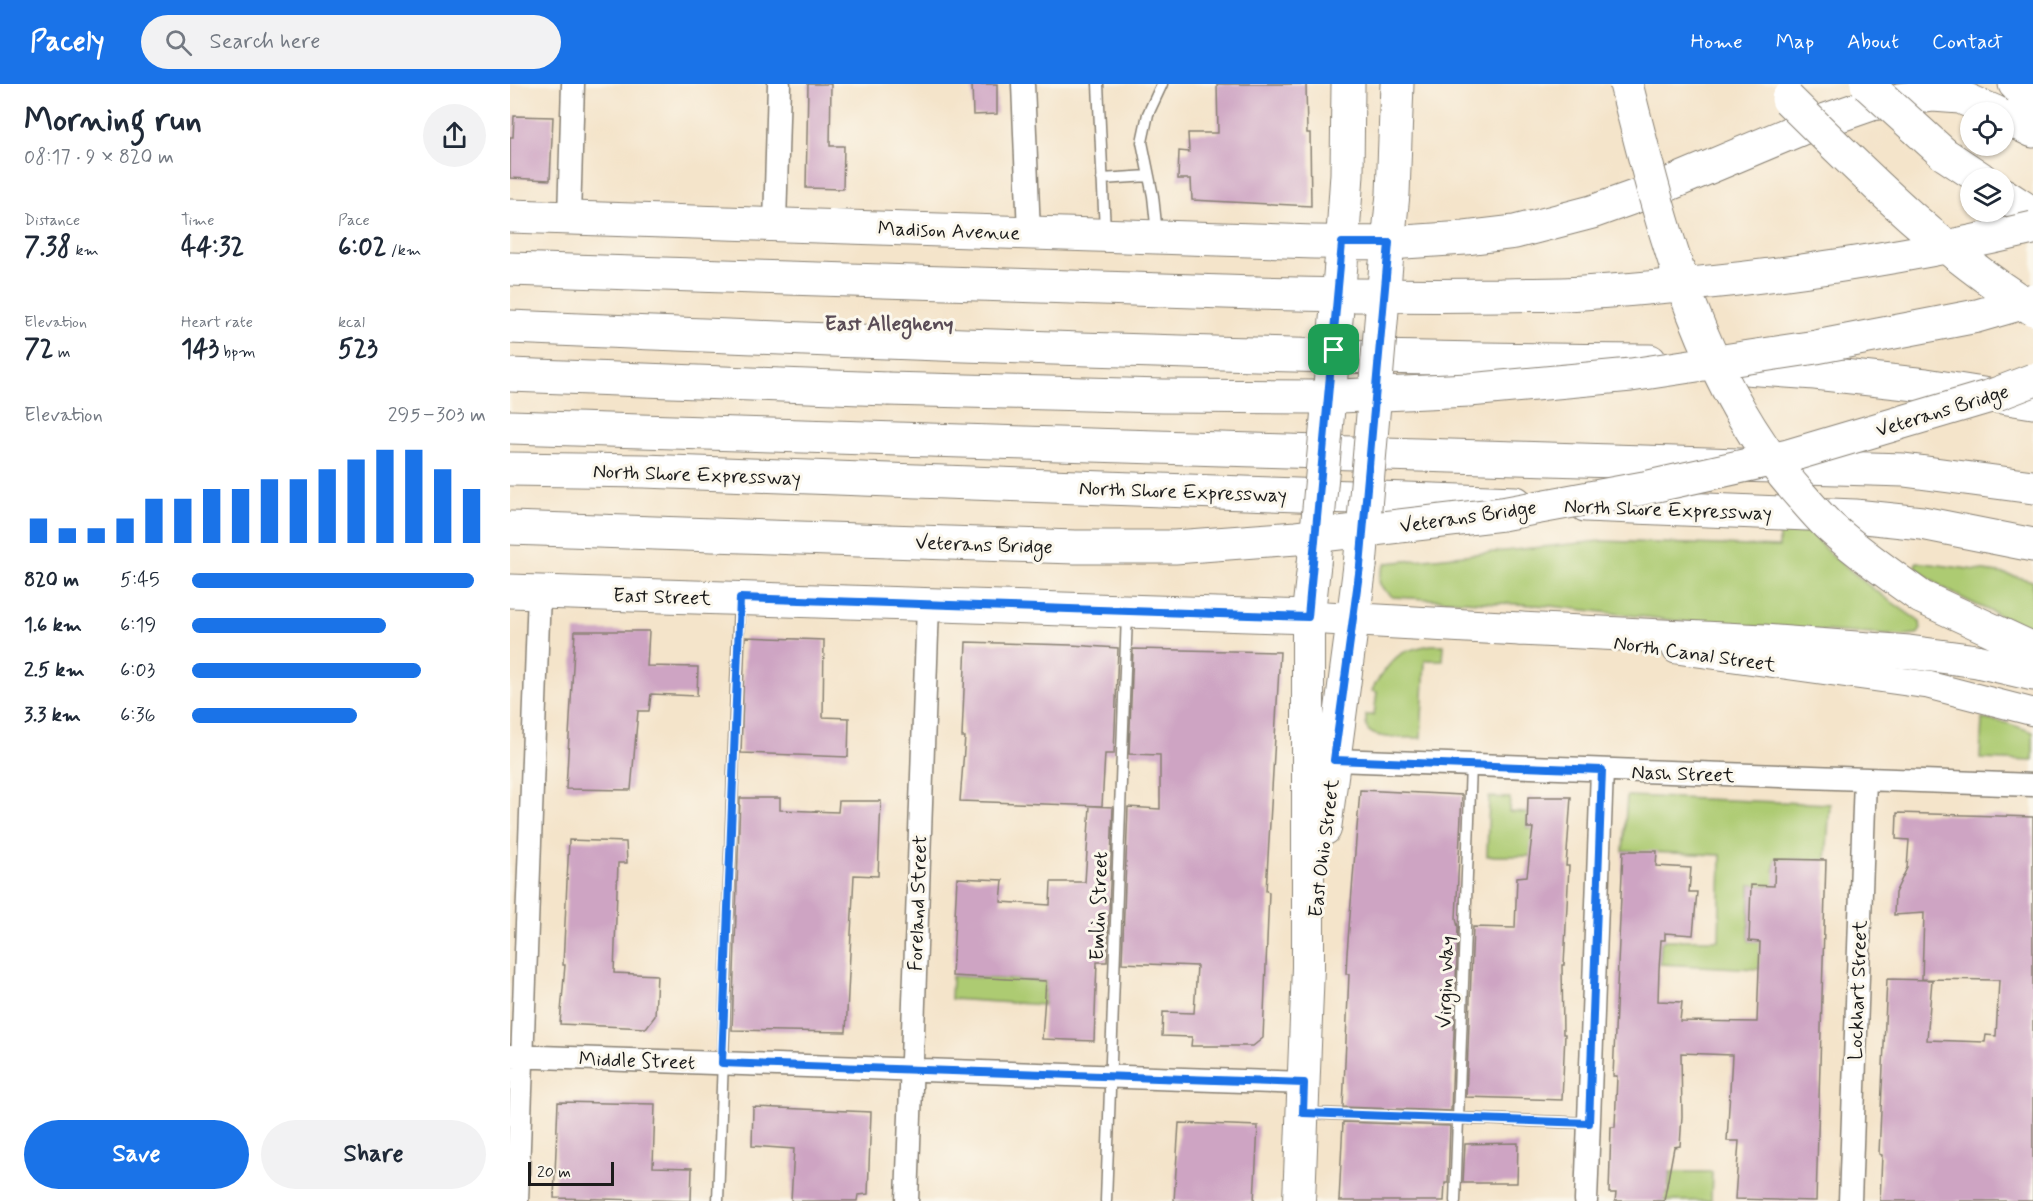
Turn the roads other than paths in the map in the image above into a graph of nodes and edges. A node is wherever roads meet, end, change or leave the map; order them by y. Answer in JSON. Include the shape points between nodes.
{"nodes":[{"id":1,"x":573,"y":84,"type":"edge"},
{"id":2,"x":779,"y":84,"type":"edge"},
{"id":3,"x":1023,"y":84,"type":"edge"},
{"id":4,"x":1098,"y":84,"type":"edge"},
{"id":5,"x":1162,"y":84,"type":"edge"},
{"id":6,"x":1348,"y":84,"type":"edge"},
{"id":7,"x":1397,"y":84,"type":"edge"},
{"id":8,"x":1626,"y":84,"type":"edge"},
{"id":9,"x":1867,"y":84,"type":"edge"},
{"id":10,"x":2015,"y":84,"type":"edge"},
{"id":11,"x":1781,"y":92,"type":"edge"},
{"id":12,"x":1972,"y":102,"type":"edge"},
{"id":13,"x":2033,"y":103,"type":"edge"},
{"id":14,"x":2014,"y":122,"type":"edge"},
{"id":15,"x":2033,"y":131,"type":"edge"},
{"id":16,"x":1965,"y":168,"type":"edge"},
{"id":17,"x":1149,"y":176,"type":"junction"},
{"id":18,"x":1102,"y":179,"type":"junction"},
{"id":19,"x":2014,"y":202,"type":"edge"},
{"id":20,"x":2033,"y":214,"type":"edge"},
{"id":21,"x":510,"y":216,"type":"edge"},
{"id":22,"x":569,"y":218,"type":"junction"},
{"id":23,"x":775,"y":224,"type":"junction"},
{"id":24,"x":2033,"y":228,"type":"edge"},
{"id":25,"x":1029,"y":233,"type":"junction"},
{"id":26,"x":1105,"y":235,"type":"junction"},
{"id":27,"x":1157,"y":237,"type":"junction"},
{"id":28,"x":1342,"y":254,"type":"junction"},
{"id":29,"x":1387,"y":254,"type":"junction"},
{"id":30,"x":510,"y":269,"type":"edge"},
{"id":31,"x":2033,"y":300,"type":"edge"},
{"id":32,"x":2033,"y":309,"type":"edge"},
{"id":33,"x":510,"y":327,"type":"edge"},
{"id":34,"x":510,"y":375,"type":"edge"},
{"id":35,"x":2033,"y":380,"type":"edge"},
{"id":36,"x":2033,"y":402,"type":"edge"},
{"id":37,"x":510,"y":427,"type":"edge"},
{"id":38,"x":510,"y":469,"type":"edge"},
{"id":39,"x":2028,"y":486,"type":"edge"},
{"id":40,"x":510,"y":528,"type":"edge"},
{"id":41,"x":2033,"y":545,"type":"edge"},
{"id":42,"x":524,"y":591,"type":"edge"},
{"id":43,"x":740,"y":598,"type":"junction"},
{"id":44,"x":928,"y":605,"type":"junction"},
{"id":45,"x":1127,"y":611,"type":"junction"},
{"id":46,"x":1308,"y":617,"type":"junction"},
{"id":47,"x":1353,"y":619,"type":"junction"},
{"id":48,"x":1520,"y":628,"type":"junction"},
{"id":49,"x":2033,"y":649,"type":"edge"},
{"id":50,"x":2033,"y":674,"type":"edge"},
{"id":51,"x":2033,"y":712,"type":"edge"},
{"id":52,"x":1334,"y":760,"type":"junction"},
{"id":53,"x":1471,"y":765,"type":"junction"},
{"id":54,"x":1602,"y":770,"type":"junction"},
{"id":55,"x":1865,"y":779,"type":"junction"},
{"id":56,"x":2033,"y":785,"type":"edge"},
{"id":57,"x":1308,"y":967,"type":"junction"},
{"id":58,"x":516,"y":1056,"type":"edge"},
{"id":59,"x":722,"y":1063,"type":"junction"},
{"id":60,"x":912,"y":1070,"type":"junction"},
{"id":61,"x":1110,"y":1076,"type":"junction"},
{"id":62,"x":1304,"y":1083,"type":"junction"},
{"id":63,"x":1303,"y":1113,"type":"junction"},
{"id":64,"x":1459,"y":1119,"type":"junction"},
{"id":65,"x":1589,"y":1123,"type":"junction"},
{"id":66,"x":517,"y":1201,"type":"edge"},
{"id":67,"x":718,"y":1201,"type":"edge"},
{"id":68,"x":907,"y":1201,"type":"edge"},
{"id":69,"x":1106,"y":1201,"type":"edge"},
{"id":70,"x":1299,"y":1201,"type":"edge"},
{"id":71,"x":1455,"y":1201,"type":"edge"},
{"id":72,"x":1586,"y":1201,"type":"edge"},
{"id":73,"x":1850,"y":1201,"type":"edge"}],
"edges":[{"from":1,"to":22,"type":"street"},
{"from":2,"to":23,"type":"street"},
{"from":3,"to":25,"type":"street"},
{"from":4,"to":18,"type":"lane"},
{"from":5,"to":17,"type":"lane","via":[[1148,114],[1142,142]]},
{"from":6,"to":28,"type":"main road","name":"East Ohio Street"},
{"from":7,"to":29,"type":"main road","name":"East Ohio Street"},
{"from":8,"to":49,"type":"main road","bridge":true,"via":[[1672,257],[1705,345],[1747,426],[1785,478],[1830,527],[1867,558],[1921,597]]},
{"from":9,"to":16,"type":"main road","bridge":true,"via":[[1944,154]]},
{"from":10,"to":13,"type":"main road"},
{"from":11,"to":32,"type":"main road","bridge":true,"via":[[1924,230]]},
{"from":12,"to":29,"type":"main road","name":"Madison Avenue","via":[[1933,95],[1872,104],[1592,213],[1515,232]]},
{"from":14,"to":15,"type":"main road"},
{"from":17,"to":18,"type":"lane"},
{"from":17,"to":27,"type":"lane"},
{"from":18,"to":26,"type":"lane"},
{"from":19,"to":20,"type":"main road"},
{"from":21,"to":22,"type":"main road","name":"Madison Avenue"},
{"from":22,"to":23,"type":"main road","name":"Madison Avenue"},
{"from":23,"to":25,"type":"main road","name":"Madison Avenue"},
{"from":24,"to":30,"type":"main road","bridge":true,"via":[[1968,244],[1832,266],[1582,293],[1312,294]]},
{"from":25,"to":26,"type":"main road","name":"Madison Avenue"},
{"from":26,"to":27,"type":"main road","name":"Madison Avenue"},
{"from":27,"to":28,"type":"main road","name":"Madison Avenue"},
{"from":28,"to":29,"type":"main road","name":"Madison Avenue"},
{"from":28,"to":46,"type":"main road","name":"East Ohio Street","bridge":true},
{"from":29,"to":47,"type":"main road","name":"East Ohio Street","bridge":true},
{"from":31,"to":34,"type":"main road","bridge":true,"via":[[1977,316],[1816,347],[1631,375],[1469,390],[1307,397],[1163,396]]},
{"from":33,"to":36,"type":"main road","via":[[1011,347],[1656,361],[1815,373]]},
{"from":35,"to":40,"type":"main road","name":"Veterans Bridge","bridge":true,"via":[[1788,456],[1644,488],[1502,514],[1296,538],[1175,547],[1075,547]]},
{"from":37,"to":39,"type":"main road","via":[[1904,470]]},
{"from":38,"to":41,"type":"main road","name":"North Shore Expressway","via":[[1855,516],[1922,523]]},
{"from":42,"to":43,"type":"main road","name":"East Street"},
{"from":42,"to":58,"type":"street"},
{"from":43,"to":44,"type":"main road","name":"East Street"},
{"from":43,"to":59,"type":"lane"},
{"from":44,"to":45,"type":"main road","name":"East Street"},
{"from":44,"to":60,"type":"street","name":"Foreland Street"},
{"from":45,"to":46,"type":"main road","name":"East Street"},
{"from":45,"to":61,"type":"lane","name":"Emlin Street"},
{"from":46,"to":47,"type":"main road","name":"East Street"},
{"from":46,"to":57,"type":"main road","name":"East Ohio Street"},
{"from":47,"to":48,"type":"main road","name":"North Canal Street"},
{"from":47,"to":52,"type":"main road","name":"East Ohio Street"},
{"from":48,"to":50,"type":"main road","via":[[1909,652],[1977,661]]},
{"from":48,"to":51,"type":"street","name":"North Canal Street","via":[[1929,685]]},
{"from":52,"to":53,"type":"street","name":"Nash Street"},
{"from":52,"to":57,"type":"main road","name":"East Ohio Street"},
{"from":53,"to":54,"type":"street","name":"Nash Street"},
{"from":53,"to":64,"type":"lane","name":"Virgin Way"},
{"from":54,"to":55,"type":"street","name":"Nash Street"},
{"from":54,"to":65,"type":"street"},
{"from":55,"to":56,"type":"street","name":"Nash Street"},
{"from":55,"to":73,"type":"street","name":"Lockhart Street"},
{"from":57,"to":62,"type":"main road","name":"East Ohio Street"},
{"from":58,"to":59,"type":"street","name":"Middle Street"},
{"from":58,"to":66,"type":"street"},
{"from":59,"to":60,"type":"street","name":"Middle Street"},
{"from":59,"to":67,"type":"lane"},
{"from":60,"to":61,"type":"street","name":"Middle Street"},
{"from":60,"to":68,"type":"street","name":"Foreland Street"},
{"from":61,"to":62,"type":"street","name":"Middle Street"},
{"from":61,"to":69,"type":"lane","name":"Emlin Street"},
{"from":62,"to":63,"type":"main road","name":"East Ohio Street"},
{"from":63,"to":64,"type":"lane"},
{"from":63,"to":70,"type":"main road","name":"East Ohio Street"},
{"from":64,"to":65,"type":"lane"},
{"from":64,"to":71,"type":"lane","name":"Virgin Way"},
{"from":65,"to":72,"type":"street"}]}
